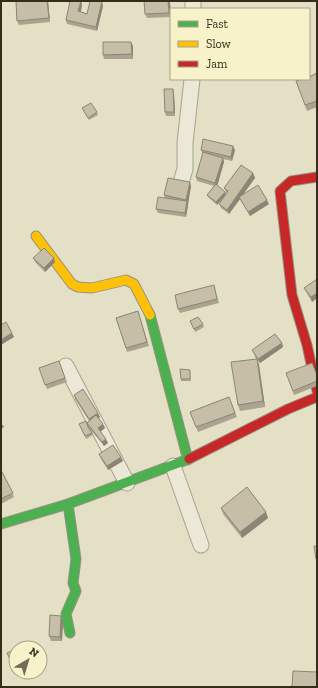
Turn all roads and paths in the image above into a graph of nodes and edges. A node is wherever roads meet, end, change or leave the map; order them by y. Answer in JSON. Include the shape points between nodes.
{"nodes":[{"id":1,"x":192,"y":80,"type":"edge"},
{"id":2,"x":317,"y":177,"type":"edge"},
{"id":3,"x":182,"y":179,"type":"edge"},
{"id":4,"x":36,"y":236,"type":"dead end"},
{"id":5,"x":66,"y":366,"type":"dead end"},
{"id":6,"x":317,"y":391,"type":"edge"},
{"id":7,"x":317,"y":397,"type":"edge"},
{"id":8,"x":188,"y":460,"type":"junction"},
{"id":9,"x":173,"y":466,"type":"junction"},
{"id":10,"x":127,"y":483,"type":"junction"},
{"id":11,"x":68,"y":504,"type":"junction"},
{"id":12,"x":1,"y":524,"type":"edge"},
{"id":13,"x":201,"y":545,"type":"dead end"},
{"id":14,"x":70,"y":633,"type":"dead end"}],
"edges":[{"from":1,"to":3,"type":"street"},
{"from":2,"to":6,"type":"street","via":[[284,184],[280,191],[292,295]]},
{"from":4,"to":8,"type":"street","via":[[72,284],[78,288],[126,280],[134,284],[148,308]]},
{"from":5,"to":10,"type":"street"},
{"from":7,"to":8,"type":"street"},
{"from":8,"to":9,"type":"street"},
{"from":9,"to":10,"type":"street"},
{"from":9,"to":13,"type":"street"},
{"from":10,"to":11,"type":"street"},
{"from":11,"to":12,"type":"street"},
{"from":11,"to":14,"type":"street","via":[[76,559],[73,583],[76,591],[66,614]]}]}
